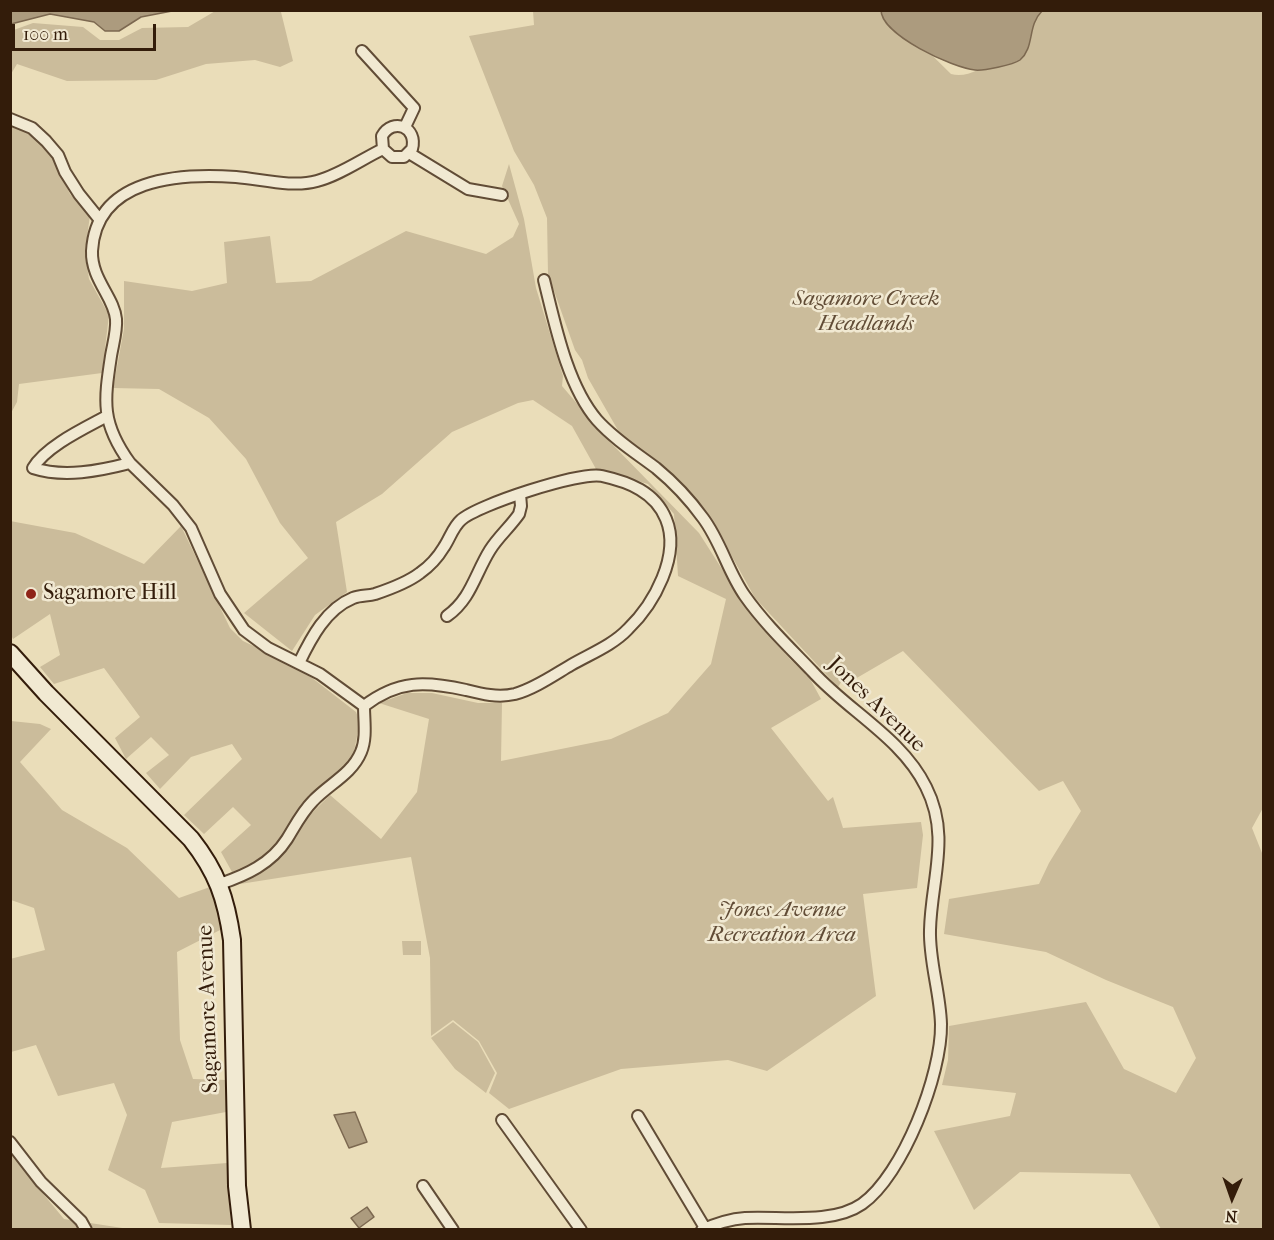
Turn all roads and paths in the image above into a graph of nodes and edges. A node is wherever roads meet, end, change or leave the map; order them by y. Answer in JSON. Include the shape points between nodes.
{"nodes":[{"id":1,"x":362,"y":51,"type":"dead end"},
{"id":2,"x":10,"y":119,"type":"edge"},
{"id":3,"x":405,"y":127,"type":"junction"},
{"id":4,"x":383,"y":149,"type":"junction"},
{"id":5,"x":409,"y":153,"type":"junction"},
{"id":6,"x":502,"y":195,"type":"dead end"},
{"id":7,"x":100,"y":220,"type":"junction"},
{"id":8,"x":544,"y":280,"type":"dead end"},
{"id":9,"x":107,"y":416,"type":"junction"},
{"id":10,"x":130,"y":463,"type":"junction"},
{"id":11,"x":520,"y":494,"type":"junction"},
{"id":12,"x":447,"y":616,"type":"dead end"},
{"id":13,"x":10,"y":653,"type":"edge"},
{"id":14,"x":299,"y":663,"type":"junction"},
{"id":15,"x":363,"y":706,"type":"junction"},
{"id":16,"x":220,"y":884,"type":"junction"},
{"id":17,"x":638,"y":1116,"type":"dead end"},
{"id":18,"x":502,"y":1120,"type":"dead end"},
{"id":19,"x":10,"y":1142,"type":"edge"},
{"id":20,"x":423,"y":1186,"type":"dead end"},
{"id":21,"x":704,"y":1229,"type":"edge"},
{"id":22,"x":86,"y":1230,"type":"edge"},
{"id":23,"x":242,"y":1230,"type":"edge"},
{"id":24,"x":453,"y":1230,"type":"edge"},
{"id":25,"x":581,"y":1230,"type":"edge"}],
"edges":[{"from":1,"to":3,"type":"street","via":[[414,108]]},
{"from":2,"to":7,"type":"street","via":[[32,128],[46,141]]},
{"from":3,"to":4,"type":"street","via":[[398,125],[385,131]]},
{"from":3,"to":5,"type":"street","via":[[413,137]]},
{"from":4,"to":5,"type":"street","via":[[392,157]]},
{"from":4,"to":7,"type":"street","via":[[317,181],[187,177],[155,182],[128,191],[108,207]]},
{"from":5,"to":6,"type":"street","via":[[468,189]]},
{"from":7,"to":9,"type":"street","via":[[93,241],[94,269],[116,318],[106,388]]},
{"from":8,"to":21,"type":"street","name":"Jones Avenue","via":[[561,343],[583,400],[617,440],[667,478],[702,516],[740,589],[764,619],[824,684],[908,759],[926,787],[939,833],[930,929],[941,1023],[939,1056],[913,1131],[889,1175],[864,1202],[842,1214],[741,1218]]},
{"from":9,"to":10,"type":"street","via":[[114,439]]},
{"from":9,"to":10,"type":"street","via":[[69,437],[33,468],[57,473]]},
{"from":10,"to":14,"type":"street","via":[[191,528],[220,594],[244,630],[268,648]]},
{"from":11,"to":12,"type":"street","via":[[519,514],[488,553],[463,603]]},
{"from":11,"to":14,"type":"street","via":[[469,514],[433,562],[406,582],[353,598],[326,616]]},
{"from":11,"to":15,"type":"street","via":[[594,474],[644,492],[661,507],[670,530],[669,555],[659,586],[645,608],[614,640],[517,693],[499,696],[422,683],[406,684]]},
{"from":13,"to":16,"type":"main road","name":"Sagamore Avenue","via":[[191,839]]},
{"from":14,"to":15,"type":"street"},
{"from":15,"to":16,"type":"street","via":[[364,742],[352,767],[312,801],[268,861]]},
{"from":16,"to":23,"type":"main road","name":"Sagamore Avenue","via":[[231,940],[237,1186]]},
{"from":17,"to":21,"type":"street"},
{"from":18,"to":25,"type":"street"},
{"from":19,"to":22,"type":"street"},
{"from":20,"to":24,"type":"street"}]}
